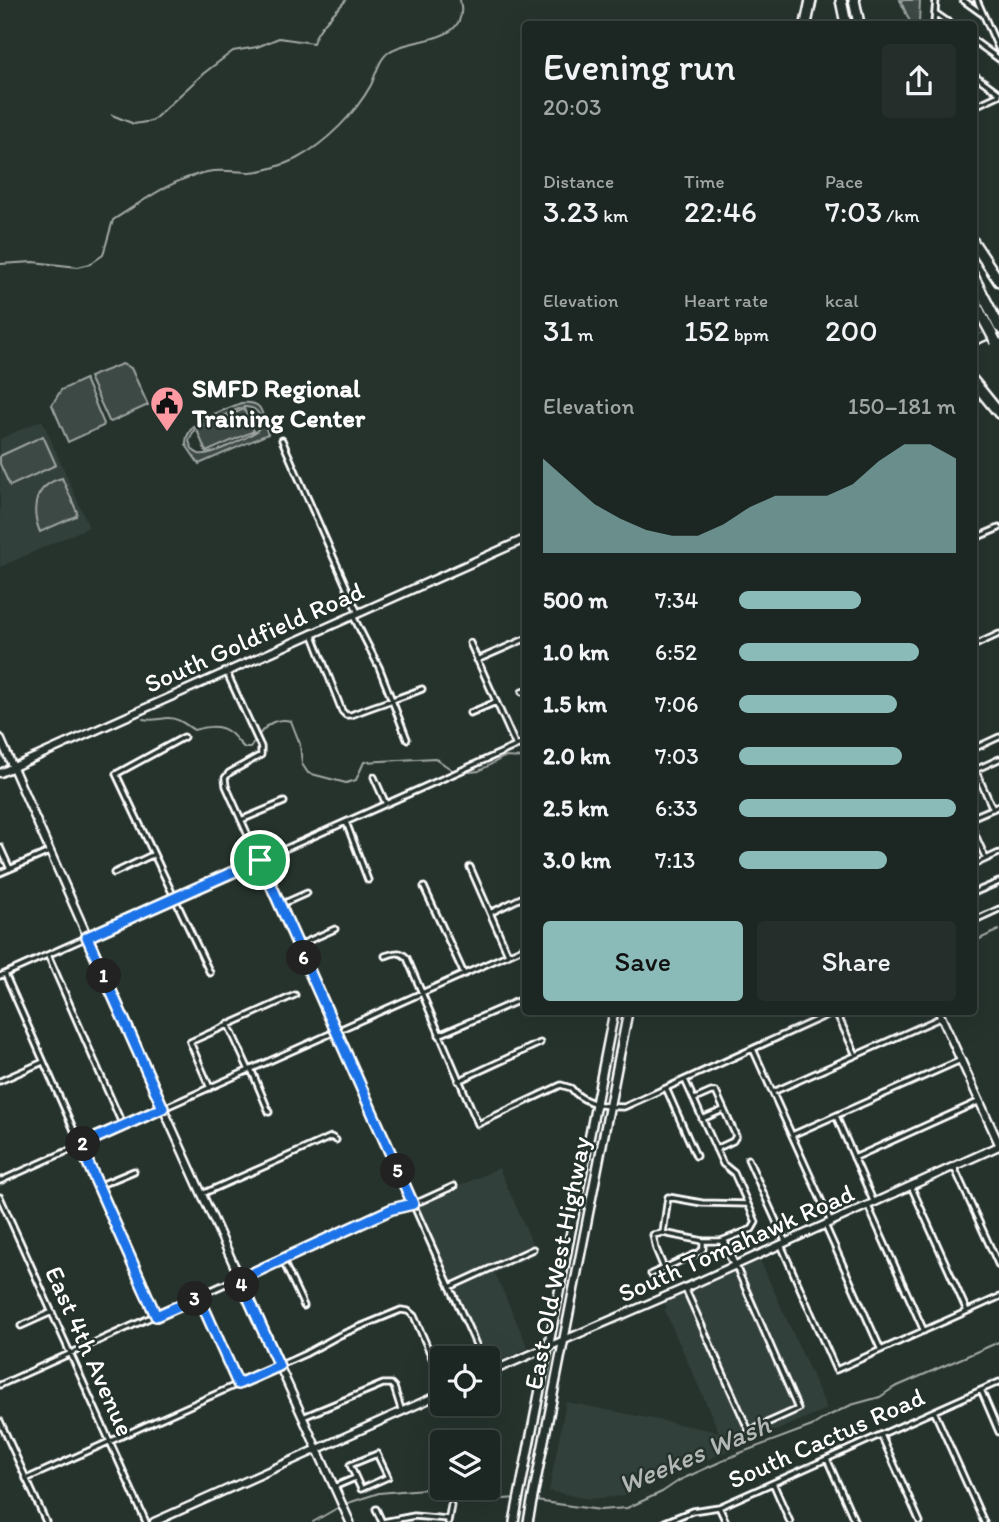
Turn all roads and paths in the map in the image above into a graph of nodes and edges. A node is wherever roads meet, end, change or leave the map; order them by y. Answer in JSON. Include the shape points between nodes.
{"nodes":[{"id":1,"x":811,"y":0,"type":"edge"},
{"id":2,"x":841,"y":0,"type":"edge"},
{"id":3,"x":854,"y":0,"type":"edge"},
{"id":4,"x":936,"y":0,"type":"edge"},
{"id":5,"x":963,"y":0,"type":"edge"},
{"id":6,"x":976,"y":0,"type":"edge"},
{"id":7,"x":969,"y":5,"type":"junction"},
{"id":8,"x":935,"y":13,"type":"junction"},
{"id":9,"x":983,"y":15,"type":"junction"},
{"id":10,"x":807,"y":21,"type":"edge"},
{"id":11,"x":845,"y":21,"type":"edge"},
{"id":12,"x":858,"y":21,"type":"edge"},
{"id":13,"x":934,"y":21,"type":"edge"},
{"id":14,"x":947,"y":21,"type":"edge"},
{"id":15,"x":977,"y":43,"type":"edge"},
{"id":16,"x":999,"y":49,"type":"edge"},
{"id":17,"x":991,"y":54,"type":"junction"},
{"id":18,"x":999,"y":60,"type":"edge"},
{"id":19,"x":977,"y":77,"type":"edge"},
{"id":20,"x":999,"y":94,"type":"edge"},
{"id":21,"x":977,"y":105,"type":"edge"},
{"id":22,"x":977,"y":248,"type":"edge"},
{"id":23,"x":999,"y":281,"type":"edge"},
{"id":24,"x":977,"y":287,"type":"edge"},
{"id":25,"x":977,"y":303,"type":"edge"},
{"id":26,"x":987,"y":315,"type":"junction"},
{"id":27,"x":999,"y":326,"type":"edge"},
{"id":28,"x":977,"y":332,"type":"edge"},
{"id":29,"x":977,"y":339,"type":"edge"},
{"id":30,"x":997,"y":346,"type":"edge"},
{"id":31,"x":977,"y":386,"type":"edge"},
{"id":32,"x":999,"y":413,"type":"edge"},
{"id":33,"x":282,"y":440,"type":"dead end"},
{"id":34,"x":999,"y":528,"type":"edge"},
{"id":35,"x":977,"y":537,"type":"edge"},
{"id":36,"x":522,"y":540,"type":"edge"},
{"id":37,"x":355,"y":614,"type":"junction"},
{"id":38,"x":312,"y":633,"type":"junction"},
{"id":39,"x":999,"y":634,"type":"edge"},
{"id":40,"x":522,"y":640,"type":"edge"},
{"id":41,"x":470,"y":643,"type":"dead end"},
{"id":42,"x":977,"y":644,"type":"edge"},
{"id":43,"x":477,"y":660,"type":"junction"},
{"id":44,"x":227,"y":672,"type":"junction"},
{"id":45,"x":422,"y":689,"type":"dead end"},
{"id":46,"x":391,"y":700,"type":"junction"},
{"id":47,"x":496,"y":702,"type":"junction"},
{"id":48,"x":470,"y":713,"type":"dead end"},
{"id":49,"x":184,"y":737,"type":"dead end"},
{"id":50,"x":999,"y":737,"type":"edge"},
{"id":51,"x":0,"y":738,"type":"edge"},
{"id":52,"x":407,"y":739,"type":"dead end"},
{"id":53,"x":522,"y":743,"type":"edge"},
{"id":54,"x":516,"y":746,"type":"junction"},
{"id":55,"x":977,"y":746,"type":"edge"},
{"id":56,"x":999,"y":759,"type":"edge"},
{"id":57,"x":12,"y":767,"type":"junction"},
{"id":58,"x":977,"y":767,"type":"edge"},
{"id":59,"x":0,"y":773,"type":"edge"},
{"id":60,"x":977,"y":774,"type":"edge"},
{"id":61,"x":374,"y":777,"type":"dead end"},
{"id":62,"x":284,"y":802,"type":"dead end"},
{"id":63,"x":386,"y":804,"type":"junction"},
{"id":64,"x":999,"y":806,"type":"edge"},
{"id":65,"x":993,"y":809,"type":"junction"},
{"id":66,"x":977,"y":815,"type":"edge"},
{"id":67,"x":241,"y":820,"type":"junction"},
{"id":68,"x":346,"y":822,"type":"junction"},
{"id":69,"x":977,"y":839,"type":"edge"},
{"id":70,"x":0,"y":847,"type":"edge"},
{"id":71,"x":49,"y":852,"type":"junction"},
{"id":72,"x":999,"y":853,"type":"edge"},
{"id":73,"x":152,"y":855,"type":"junction"},
{"id":74,"x":986,"y":859,"type":"junction"},
{"id":75,"x":260,"y":860,"type":"junction"},
{"id":76,"x":977,"y":863,"type":"edge"},
{"id":77,"x":470,"y":867,"type":"dead end"},
{"id":78,"x":10,"y":869,"type":"junction"},
{"id":79,"x":0,"y":873,"type":"edge"},
{"id":80,"x":114,"y":873,"type":"dead end"},
{"id":81,"x":368,"y":880,"type":"dead end"},
{"id":82,"x":999,"y":881,"type":"edge"},
{"id":83,"x":424,"y":887,"type":"dead end"},
{"id":84,"x":977,"y":891,"type":"edge"},
{"id":85,"x":307,"y":893,"type":"dead end"},
{"id":86,"x":522,"y":897,"type":"edge"},
{"id":87,"x":174,"y":898,"type":"junction"},
{"id":88,"x":280,"y":905,"type":"junction"},
{"id":89,"x":999,"y":909,"type":"edge"},
{"id":90,"x":490,"y":913,"type":"junction"},
{"id":91,"x":977,"y":919,"type":"edge"},
{"id":92,"x":335,"y":929,"type":"dead end"},
{"id":93,"x":87,"y":937,"type":"junction"},
{"id":94,"x":298,"y":945,"type":"junction"},
{"id":95,"x":522,"y":948,"type":"edge"},
{"id":96,"x":48,"y":954,"type":"junction"},
{"id":97,"x":508,"y":954,"type":"junction"},
{"id":98,"x":385,"y":956,"type":"dead end"},
{"id":99,"x":210,"y":973,"type":"dead end"},
{"id":100,"x":464,"y":974,"type":"junction"},
{"id":101,"x":2,"y":975,"type":"edge"},
{"id":102,"x":422,"y":993,"type":"junction"},
{"id":103,"x":295,"y":995,"type":"dead end"},
{"id":104,"x":520,"y":1000,"type":"dead end"},
{"id":105,"x":613,"y":1015,"type":"edge"},
{"id":106,"x":627,"y":1015,"type":"edge"},
{"id":107,"x":828,"y":1015,"type":"edge"},
{"id":108,"x":836,"y":1015,"type":"edge"},
{"id":109,"x":939,"y":1015,"type":"edge"},
{"id":110,"x":941,"y":1015,"type":"edge"},
{"id":111,"x":228,"y":1024,"type":"junction"},
{"id":112,"x":336,"y":1031,"type":"junction"},
{"id":113,"x":439,"y":1035,"type":"junction"},
{"id":114,"x":540,"y":1043,"type":"dead end"},
{"id":115,"x":753,"y":1049,"type":"junction"},
{"id":116,"x":856,"y":1055,"type":"junction"},
{"id":117,"x":961,"y":1060,"type":"junction"},
{"id":118,"x":43,"y":1062,"type":"junction"},
{"id":119,"x":250,"y":1070,"type":"junction"},
{"id":120,"x":685,"y":1080,"type":"junction"},
{"id":121,"x":0,"y":1081,"type":"edge"},
{"id":122,"x":458,"y":1081,"type":"junction"},
{"id":123,"x":209,"y":1088,"type":"junction"},
{"id":124,"x":666,"y":1088,"type":"junction"},
{"id":125,"x":773,"y":1092,"type":"junction"},
{"id":126,"x":694,"y":1100,"type":"junction"},
{"id":127,"x":980,"y":1101,"type":"junction"},
{"id":128,"x":596,"y":1102,"type":"junction"},
{"id":129,"x":609,"y":1105,"type":"junction"},
{"id":130,"x":163,"y":1108,"type":"junction"},
{"id":131,"x":724,"y":1110,"type":"junction"},
{"id":132,"x":269,"y":1112,"type":"dead end"},
{"id":133,"x":836,"y":1116,"type":"junction"},
{"id":134,"x":702,"y":1119,"type":"junction"},
{"id":135,"x":123,"y":1126,"type":"junction"},
{"id":136,"x":792,"y":1135,"type":"junction"},
{"id":137,"x":336,"y":1140,"type":"dead end"},
{"id":138,"x":80,"y":1145,"type":"junction"},
{"id":139,"x":999,"y":1145,"type":"edge"},
{"id":140,"x":716,"y":1149,"type":"junction"},
{"id":141,"x":695,"y":1156,"type":"dead end"},
{"id":142,"x":854,"y":1158,"type":"junction"},
{"id":143,"x":748,"y":1159,"type":"dead end"},
{"id":144,"x":954,"y":1167,"type":"junction"},
{"id":145,"x":134,"y":1171,"type":"dead end"},
{"id":146,"x":0,"y":1181,"type":"edge"},
{"id":147,"x":98,"y":1186,"type":"junction"},
{"id":148,"x":454,"y":1186,"type":"dead end"},
{"id":149,"x":911,"y":1186,"type":"junction"},
{"id":150,"x":202,"y":1194,"type":"junction"},
{"id":151,"x":0,"y":1197,"type":"edge"},
{"id":152,"x":413,"y":1204,"type":"junction"},
{"id":153,"x":748,"y":1204,"type":"junction"},
{"id":154,"x":871,"y":1204,"type":"junction"},
{"id":155,"x":828,"y":1224,"type":"junction"},
{"id":156,"x":663,"y":1233,"type":"junction"},
{"id":157,"x":703,"y":1241,"type":"junction"},
{"id":158,"x":723,"y":1241,"type":"junction"},
{"id":159,"x":783,"y":1244,"type":"junction"},
{"id":160,"x":533,"y":1249,"type":"dead end"},
{"id":161,"x":282,"y":1259,"type":"junction"},
{"id":162,"x":734,"y":1265,"type":"junction"},
{"id":163,"x":999,"y":1266,"type":"edge"},
{"id":164,"x":664,"y":1268,"type":"junction"},
{"id":165,"x":651,"y":1274,"type":"dead end"},
{"id":166,"x":240,"y":1279,"type":"junction"},
{"id":167,"x":450,"y":1287,"type":"junction"},
{"id":168,"x":685,"y":1287,"type":"junction"},
{"id":169,"x":199,"y":1297,"type":"junction"},
{"id":170,"x":999,"y":1297,"type":"edge"},
{"id":171,"x":304,"y":1306,"type":"dead end"},
{"id":172,"x":967,"y":1311,"type":"junction"},
{"id":173,"x":52,"y":1312,"type":"junction"},
{"id":174,"x":156,"y":1316,"type":"junction"},
{"id":175,"x":21,"y":1326,"type":"dead end"},
{"id":176,"x":924,"y":1331,"type":"junction"},
{"id":177,"x":564,"y":1339,"type":"junction"},
{"id":178,"x":549,"y":1345,"type":"junction"},
{"id":179,"x":476,"y":1346,"type":"edge"},
{"id":180,"x":881,"y":1350,"type":"junction"},
{"id":181,"x":430,"y":1352,"type":"edge"},
{"id":182,"x":70,"y":1354,"type":"junction"},
{"id":183,"x":279,"y":1366,"type":"junction"},
{"id":184,"x":500,"y":1367,"type":"edge"},
{"id":185,"x":999,"y":1382,"type":"edge"},
{"id":186,"x":238,"y":1384,"type":"junction"},
{"id":187,"x":0,"y":1385,"type":"edge"},
{"id":188,"x":981,"y":1390,"type":"junction"},
{"id":189,"x":430,"y":1399,"type":"edge"},
{"id":190,"x":934,"y":1411,"type":"junction"},
{"id":191,"x":401,"y":1412,"type":"junction"},
{"id":192,"x":301,"y":1417,"type":"junction"},
{"id":193,"x":0,"y":1421,"type":"edge"},
{"id":194,"x":999,"y":1432,"type":"edge"},
{"id":195,"x":881,"y":1435,"type":"junction"},
{"id":196,"x":109,"y":1441,"type":"junction"},
{"id":197,"x":317,"y":1449,"type":"junction"},
{"id":198,"x":827,"y":1459,"type":"junction"},
{"id":199,"x":355,"y":1478,"type":"junction"},
{"id":200,"x":26,"y":1479,"type":"junction"},
{"id":201,"x":772,"y":1483,"type":"junction"},
{"id":202,"x":334,"y":1487,"type":"junction"},
{"id":203,"x":451,"y":1504,"type":"dead end"},
{"id":204,"x":719,"y":1507,"type":"junction"},
{"id":205,"x":376,"y":1509,"type":"dead end"},
{"id":206,"x":448,"y":1521,"type":"edge"},
{"id":207,"x":669,"y":1521,"type":"edge"},
{"id":208,"x":46,"y":1522,"type":"edge"},
{"id":209,"x":146,"y":1522,"type":"edge"},
{"id":210,"x":154,"y":1522,"type":"edge"},
{"id":211,"x":350,"y":1522,"type":"edge"},
{"id":212,"x":382,"y":1522,"type":"edge"},
{"id":213,"x":514,"y":1522,"type":"edge"},
{"id":214,"x":528,"y":1522,"type":"edge"},
{"id":215,"x":726,"y":1522,"type":"edge"},
{"id":216,"x":790,"y":1522,"type":"edge"},
{"id":217,"x":855,"y":1522,"type":"edge"},
{"id":218,"x":920,"y":1522,"type":"edge"},
{"id":219,"x":984,"y":1522,"type":"edge"}],
"edges":[{"from":1,"to":10,"type":"highway"},
{"from":2,"to":11,"type":"highway"},
{"from":3,"to":12,"type":"highway"},
{"from":4,"to":8,"type":"street"},
{"from":5,"to":7,"type":"street"},
{"from":6,"to":7,"type":"street"},
{"from":6,"to":9,"type":"street"},
{"from":7,"to":9,"type":"street"},
{"from":8,"to":13,"type":"street"},
{"from":8,"to":14,"type":"street"},
{"from":9,"to":16,"type":"street"},
{"from":15,"to":17,"type":"street"},
{"from":16,"to":17,"type":"street"},
{"from":17,"to":18,"type":"street"},
{"from":19,"to":20,"type":"street"},
{"from":20,"to":21,"type":"street"},
{"from":22,"to":23,"type":"highway"},
{"from":24,"to":26,"type":"highway"},
{"from":25,"to":26,"type":"highway"},
{"from":26,"to":27,"type":"highway","bridge":true},
{"from":26,"to":30,"type":"highway","bridge":true},
{"from":27,"to":28,"type":"main road"},
{"from":27,"to":29,"type":"main road"},
{"from":31,"to":32,"type":"highway"},
{"from":33,"to":37,"type":"street"},
{"from":34,"to":35,"type":"street"},
{"from":36,"to":37,"type":"main road","name":"South Goldfield Road"},
{"from":37,"to":38,"type":"main road","name":"South Goldfield Road"},
{"from":37,"to":46,"type":"street"},
{"from":38,"to":44,"type":"main road","name":"South Goldfield Road"},
{"from":38,"to":46,"type":"street","via":[[346,715]]},
{"from":39,"to":42,"type":"street"},
{"from":40,"to":43,"type":"street"},
{"from":41,"to":43,"type":"street"},
{"from":43,"to":47,"type":"street"},
{"from":44,"to":57,"type":"main road","name":"South Goldfield Road"},
{"from":44,"to":67,"type":"street","via":[[261,747],[261,754],[225,778]]},
{"from":45,"to":46,"type":"street"},
{"from":46,"to":52,"type":"street"},
{"from":47,"to":48,"type":"street"},
{"from":47,"to":54,"type":"street"},
{"from":49,"to":73,"type":"street","via":[[116,774]]},
{"from":50,"to":55,"type":"street"},
{"from":51,"to":57,"type":"main road"},
{"from":53,"to":54,"type":"street"},
{"from":54,"to":63,"type":"street"},
{"from":56,"to":58,"type":"street"},
{"from":57,"to":59,"type":"main road","name":"South Goldfield Road"},
{"from":57,"to":71,"type":"main road"},
{"from":60,"to":65,"type":"street"},
{"from":61,"to":63,"type":"street"},
{"from":62,"to":67,"type":"street"},
{"from":63,"to":68,"type":"street"},
{"from":64,"to":65,"type":"street"},
{"from":65,"to":66,"type":"street"},
{"from":67,"to":75,"type":"street"},
{"from":68,"to":75,"type":"street"},
{"from":68,"to":81,"type":"street"},
{"from":69,"to":74,"type":"street"},
{"from":70,"to":78,"type":"street"},
{"from":71,"to":78,"type":"street"},
{"from":71,"to":93,"type":"main road"},
{"from":72,"to":74,"type":"street"},
{"from":73,"to":80,"type":"street"},
{"from":73,"to":87,"type":"street"},
{"from":74,"to":76,"type":"street"},
{"from":75,"to":87,"type":"street"},
{"from":75,"to":88,"type":"street"},
{"from":77,"to":90,"type":"street"},
{"from":78,"to":79,"type":"street"},
{"from":82,"to":84,"type":"street"},
{"from":83,"to":100,"type":"street"},
{"from":85,"to":88,"type":"street"},
{"from":86,"to":90,"type":"street"},
{"from":87,"to":93,"type":"street"},
{"from":87,"to":99,"type":"street"},
{"from":88,"to":94,"type":"street"},
{"from":89,"to":91,"type":"street"},
{"from":90,"to":97,"type":"street"},
{"from":92,"to":94,"type":"street"},
{"from":93,"to":96,"type":"street"},
{"from":93,"to":130,"type":"main road"},
{"from":94,"to":112,"type":"street"},
{"from":95,"to":97,"type":"street"},
{"from":96,"to":101,"type":"street"},
{"from":96,"to":135,"type":"street"},
{"from":97,"to":100,"type":"street"},
{"from":98,"to":102,"type":"street","via":[[402,953]]},
{"from":100,"to":102,"type":"street"},
{"from":101,"to":118,"type":"street"},
{"from":102,"to":112,"type":"street"},
{"from":102,"to":113,"type":"street"},
{"from":103,"to":111,"type":"street"},
{"from":104,"to":113,"type":"street"},
{"from":105,"to":128,"type":"main road","name":"East Old West Highway"},
{"from":106,"to":129,"type":"main road","name":"East Old West Highway"},
{"from":107,"to":115,"type":"street"},
{"from":108,"to":116,"type":"street"},
{"from":109,"to":116,"type":"street"},
{"from":110,"to":117,"type":"main road"},
{"from":111,"to":119,"type":"street"},
{"from":111,"to":123,"type":"street","via":[[190,1042]]},
{"from":112,"to":119,"type":"street"},
{"from":112,"to":152,"type":"street"},
{"from":113,"to":122,"type":"street"},
{"from":114,"to":122,"type":"street"},
{"from":115,"to":120,"type":"street"},
{"from":115,"to":125,"type":"street"},
{"from":116,"to":125,"type":"street"},
{"from":117,"to":127,"type":"main road"},
{"from":117,"to":133,"type":"street"},
{"from":118,"to":121,"type":"street"},
{"from":118,"to":138,"type":"street"},
{"from":119,"to":123,"type":"street"},
{"from":119,"to":132,"type":"street"},
{"from":120,"to":124,"type":"street"},
{"from":120,"to":126,"type":"street"},
{"from":122,"to":128,"type":"street","via":[[478,1124],[561,1086],[571,1088],[582,1100]]},
{"from":123,"to":130,"type":"street"},
{"from":124,"to":129,"type":"street","via":[[624,1107]]},
{"from":124,"to":141,"type":"street"},
{"from":125,"to":136,"type":"street"},
{"from":126,"to":131,"type":"street","via":[[711,1091]]},
{"from":126,"to":134,"type":"street"},
{"from":127,"to":139,"type":"main road"},
{"from":127,"to":142,"type":"street"},
{"from":128,"to":129,"type":"street"},
{"from":128,"to":178,"type":"main road","name":"East Old West Highway"},
{"from":129,"to":177,"type":"main road","name":"East Old West Highway"},
{"from":130,"to":135,"type":"street"},
{"from":130,"to":150,"type":"main road"},
{"from":131,"to":134,"type":"street"},
{"from":131,"to":140,"type":"street","via":[[735,1138]]},
{"from":133,"to":136,"type":"street"},
{"from":133,"to":142,"type":"street"},
{"from":134,"to":140,"type":"street"},
{"from":135,"to":138,"type":"street"},
{"from":136,"to":155,"type":"street"},
{"from":137,"to":150,"type":"street","via":[[321,1141]]},
{"from":138,"to":146,"type":"street"},
{"from":138,"to":147,"type":"street"},
{"from":139,"to":144,"type":"main road","name":"South Tomahawk Road"},
{"from":140,"to":153,"type":"street"},
{"from":142,"to":154,"type":"street"},
{"from":143,"to":159,"type":"street"},
{"from":144,"to":149,"type":"main road","name":"South Tomahawk Road"},
{"from":144,"to":163,"type":"street"},
{"from":145,"to":147,"type":"street"},
{"from":147,"to":174,"type":"street"},
{"from":148,"to":152,"type":"street"},
{"from":149,"to":154,"type":"main road","name":"South Tomahawk Road"},
{"from":149,"to":172,"type":"street"},
{"from":150,"to":166,"type":"main road"},
{"from":151,"to":173,"type":"street","name":"East 4th Avenue"},
{"from":152,"to":161,"type":"street","via":[[392,1209]]},
{"from":152,"to":167,"type":"street"},
{"from":153,"to":156,"type":"street","via":[[668,1197]]},
{"from":153,"to":158,"type":"street","via":[[756,1225]]},
{"from":154,"to":155,"type":"main road","name":"South Tomahawk Road"},
{"from":154,"to":176,"type":"street"},
{"from":155,"to":159,"type":"main road","name":"South Tomahawk Road"},
{"from":155,"to":180,"type":"street"},
{"from":156,"to":157,"type":"street"},
{"from":156,"to":164,"type":"street","via":[[653,1235]]},
{"from":157,"to":158,"type":"street"},
{"from":157,"to":164,"type":"street","via":[[700,1252]]},
{"from":158,"to":162,"type":"street"},
{"from":159,"to":162,"type":"main road","name":"South Tomahawk Road"},
{"from":159,"to":180,"type":"street","via":[[836,1370]]},
{"from":160,"to":167,"type":"street"},
{"from":161,"to":166,"type":"street"},
{"from":161,"to":171,"type":"street"},
{"from":162,"to":168,"type":"main road","name":"South Tomahawk Road"},
{"from":162,"to":168,"type":"street","via":[[798,1409],[750,1431]]},
{"from":164,"to":165,"type":"street"},
{"from":166,"to":169,"type":"street"},
{"from":166,"to":183,"type":"main road"},
{"from":167,"to":179,"type":"street"},
{"from":168,"to":177,"type":"main road","name":"South Tomahawk Road"},
{"from":169,"to":174,"type":"street"},
{"from":169,"to":186,"type":"street"},
{"from":170,"to":172,"type":"street"},
{"from":172,"to":176,"type":"street"},
{"from":173,"to":175,"type":"street"},
{"from":173,"to":182,"type":"street","name":"East 4th Avenue"},
{"from":174,"to":182,"type":"street"},
{"from":176,"to":180,"type":"street"},
{"from":177,"to":178,"type":"main road","name":"South Tomahawk Road"},
{"from":177,"to":214,"type":"main road","name":"East Old West Highway"},
{"from":178,"to":184,"type":"main road","name":"South Tomahawk Road"},
{"from":178,"to":213,"type":"main road","name":"East Old West Highway"},
{"from":181,"to":183,"type":"street","via":[[414,1316],[401,1310]]},
{"from":182,"to":187,"type":"street"},
{"from":182,"to":196,"type":"street","name":"East 4th Avenue"},
{"from":183,"to":186,"type":"street"},
{"from":183,"to":192,"type":"main road"},
{"from":185,"to":188,"type":"street","name":"South Cactus Road"},
{"from":186,"to":196,"type":"street"},
{"from":188,"to":190,"type":"street","name":"South Cactus Road"},
{"from":188,"to":194,"type":"street"},
{"from":189,"to":191,"type":"main road"},
{"from":190,"to":195,"type":"street","name":"South Cactus Road"},
{"from":190,"to":219,"type":"street"},
{"from":191,"to":192,"type":"street","via":[[391,1384],[378,1385]]},
{"from":191,"to":197,"type":"main road"},
{"from":192,"to":197,"type":"main road"},
{"from":193,"to":200,"type":"street"},
{"from":195,"to":198,"type":"street","name":"South Cactus Road"},
{"from":195,"to":218,"type":"street"},
{"from":196,"to":200,"type":"street"},
{"from":196,"to":209,"type":"street","name":"East 4th Avenue"},
{"from":197,"to":202,"type":"main road"},
{"from":197,"to":210,"type":"main road"},
{"from":198,"to":201,"type":"street","name":"South Cactus Road"},
{"from":198,"to":217,"type":"street"},
{"from":199,"to":199,"type":"street","via":[[361,1489],[388,1477],[377,1454],[350,1465]]},
{"from":199,"to":202,"type":"street"},
{"from":200,"to":208,"type":"street"},
{"from":201,"to":204,"type":"street","name":"South Cactus Road"},
{"from":201,"to":216,"type":"street"},
{"from":202,"to":211,"type":"main road"},
{"from":203,"to":206,"type":"street"},
{"from":204,"to":207,"type":"street","name":"South Cactus Road"},
{"from":204,"to":215,"type":"street"},
{"from":205,"to":212,"type":"street"},
{"from":206,"to":212,"type":"street","via":[[414,1516]]}]}
